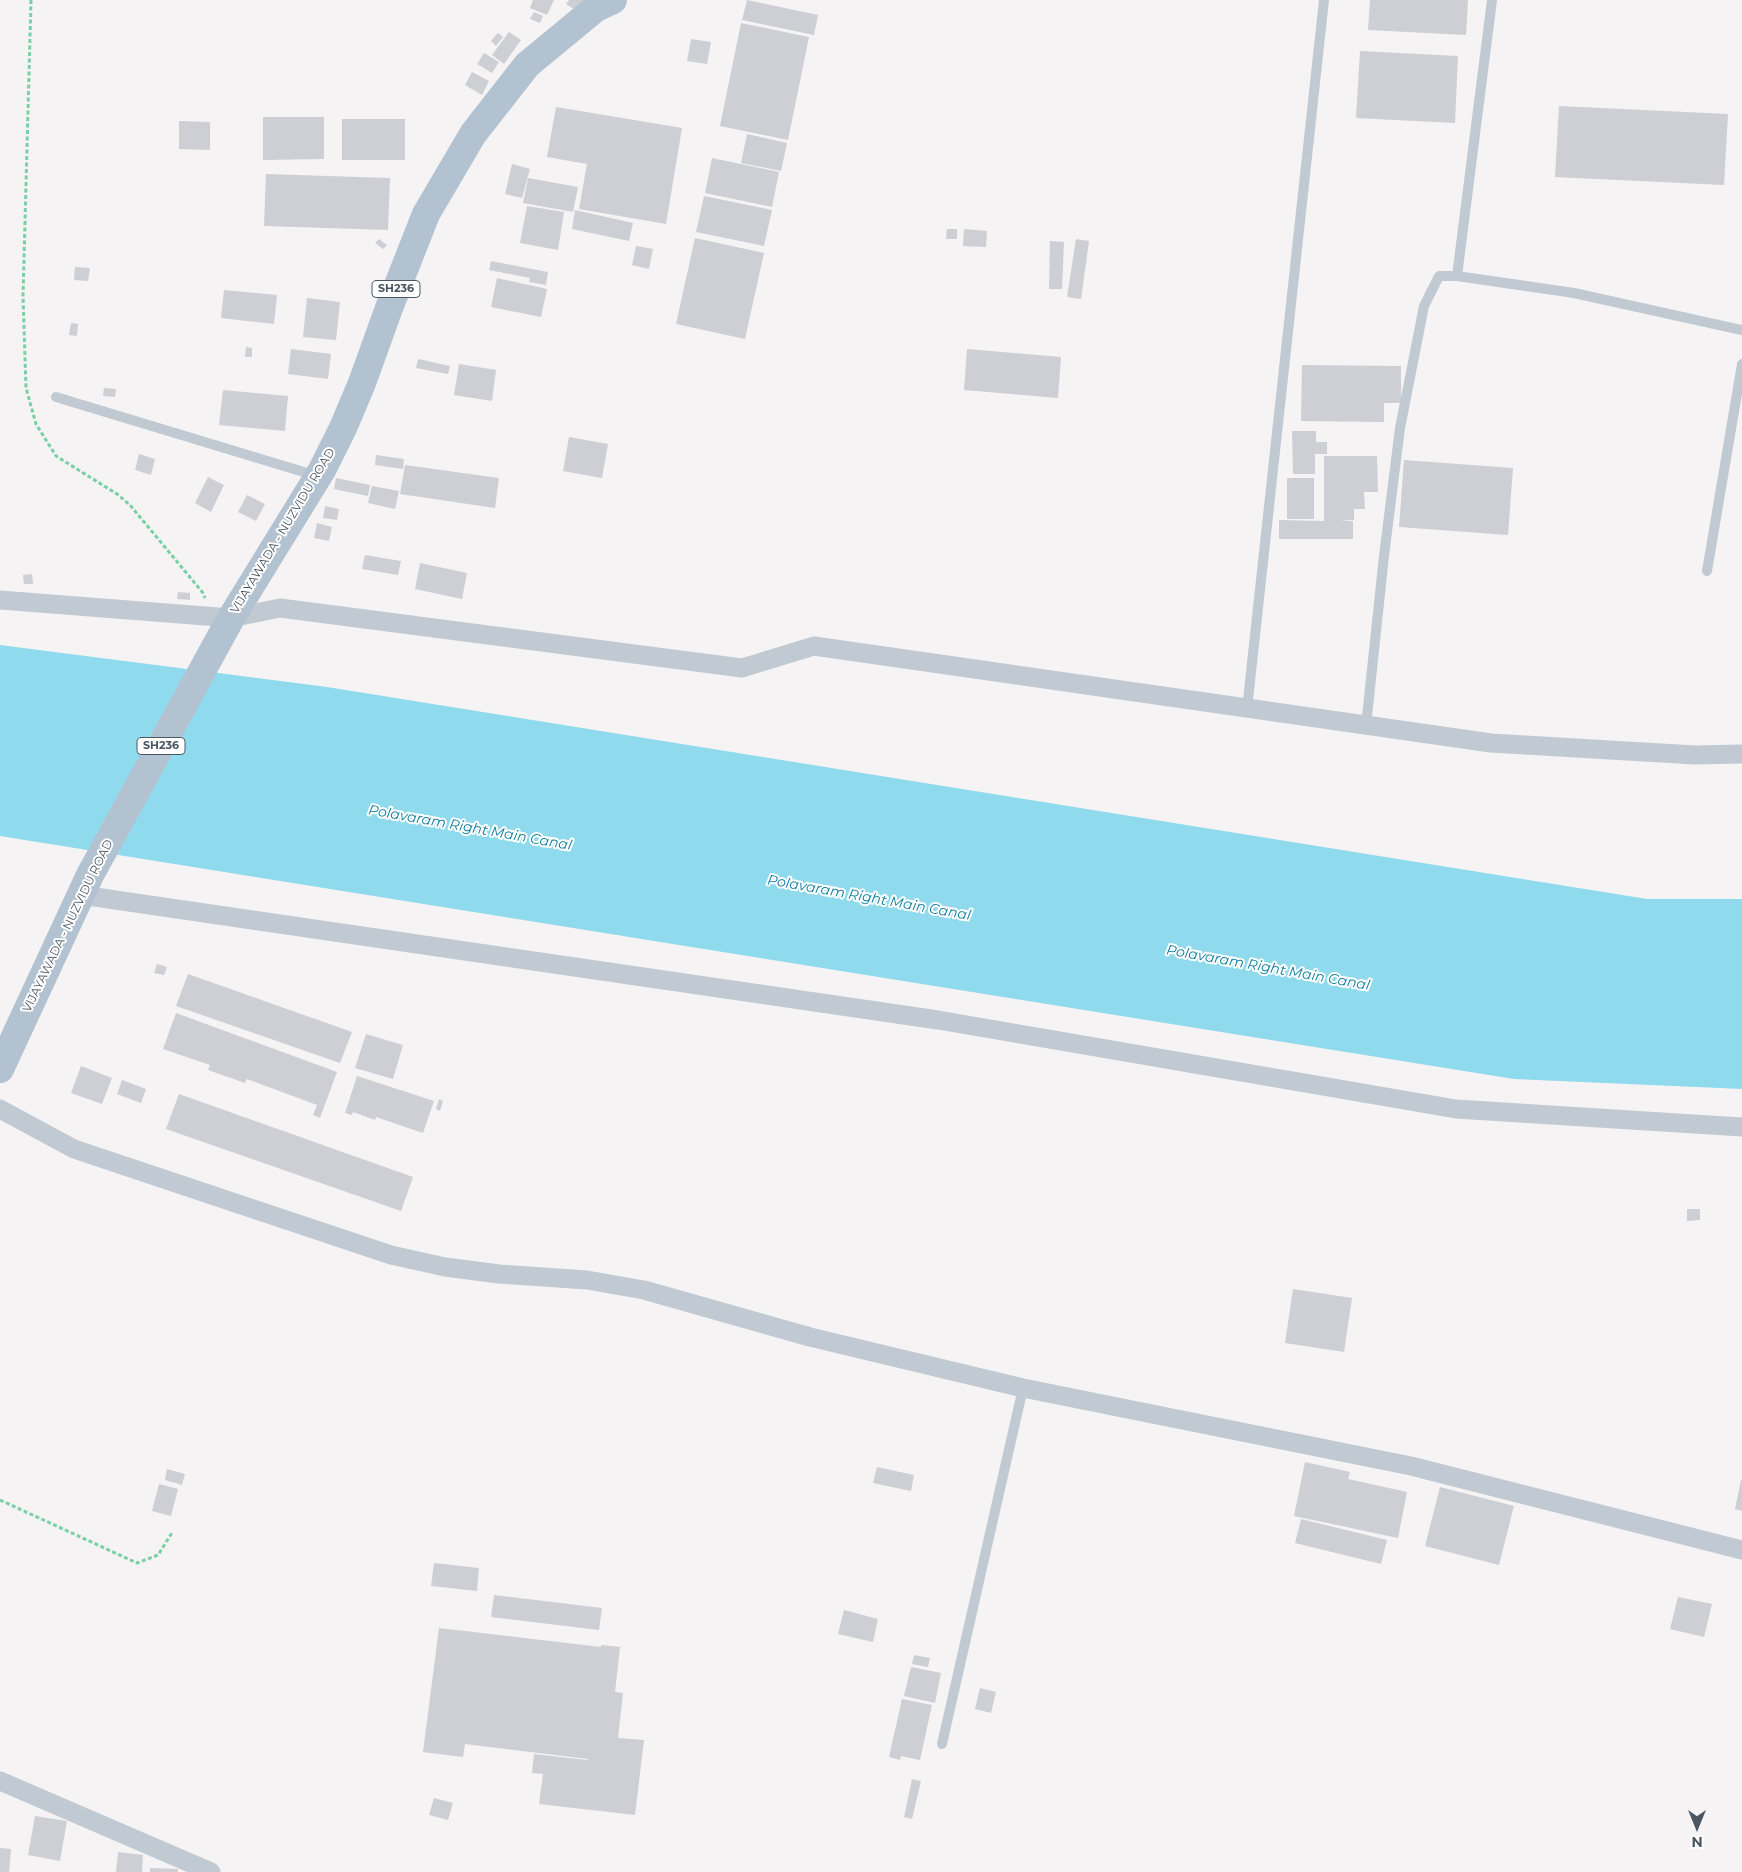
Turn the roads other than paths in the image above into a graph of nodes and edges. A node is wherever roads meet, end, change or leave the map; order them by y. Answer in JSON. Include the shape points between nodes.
{"nodes":[{"id":1,"x":613,"y":0,"type":"edge"},
{"id":2,"x":1324,"y":0,"type":"edge"},
{"id":3,"x":1492,"y":0,"type":"edge"},
{"id":4,"x":1457,"y":276,"type":"junction"},
{"id":5,"x":1742,"y":330,"type":"edge"},
{"id":6,"x":1742,"y":364,"type":"edge"},
{"id":7,"x":56,"y":397,"type":"dead end"},
{"id":8,"x":318,"y":477,"type":"junction"},
{"id":9,"x":1707,"y":571,"type":"dead end"},
{"id":10,"x":0,"y":600,"type":"edge"},
{"id":11,"x":222,"y":617,"type":"junction"},
{"id":12,"x":1247,"y":709,"type":"junction"},
{"id":13,"x":1366,"y":726,"type":"junction"},
{"id":14,"x":1742,"y":754,"type":"edge"},
{"id":15,"x":85,"y":885,"type":"junction"},
{"id":16,"x":0,"y":1069,"type":"edge"},
{"id":17,"x":0,"y":1109,"type":"edge"},
{"id":18,"x":1742,"y":1127,"type":"edge"},
{"id":19,"x":1023,"y":1388,"type":"junction"},
{"id":20,"x":1742,"y":1550,"type":"edge"},
{"id":21,"x":942,"y":1744,"type":"dead end"},
{"id":22,"x":0,"y":1781,"type":"edge"},
{"id":23,"x":200,"y":1870,"type":"edge"}],
"edges":[{"from":1,"to":8,"type":"main road","name":"VIJAYAWADA - NUZVIDU ROAD","number":"SH236","via":[[596,8],[527,65],[473,134],[426,214],[362,383]]},
{"from":2,"to":12,"type":"lane"},
{"from":3,"to":4,"type":"lane"},
{"from":4,"to":5,"type":"lane","via":[[1574,293]]},
{"from":4,"to":13,"type":"lane","via":[[1439,276],[1424,306],[1400,428]]},
{"from":6,"to":9,"type":"lane"},
{"from":7,"to":8,"type":"lane"},
{"from":8,"to":11,"type":"main road","name":"VIJAYAWADA - NUZVIDU ROAD","number":"SH236"},
{"from":10,"to":11,"type":"street"},
{"from":11,"to":12,"type":"street","via":[[280,608],[742,668],[814,646]]},
{"from":11,"to":15,"type":"main road","name":"VIJAYAWADA - NUZVIDU ROAD","number":"SH236"},
{"from":12,"to":13,"type":"street"},
{"from":13,"to":14,"type":"street","via":[[1491,744],[1695,755]]},
{"from":15,"to":16,"type":"main road","name":"VIJAYAWADA - NUZVIDU ROAD","number":"SH236"},
{"from":15,"to":18,"type":"street","via":[[938,1020],[1456,1109]]},
{"from":17,"to":19,"type":"street","via":[[74,1149],[391,1255],[445,1267],[587,1280],[644,1290],[810,1337]]},
{"from":19,"to":20,"type":"street","via":[[1411,1466]]},
{"from":19,"to":21,"type":"lane"},
{"from":22,"to":23,"type":"street"}]}
